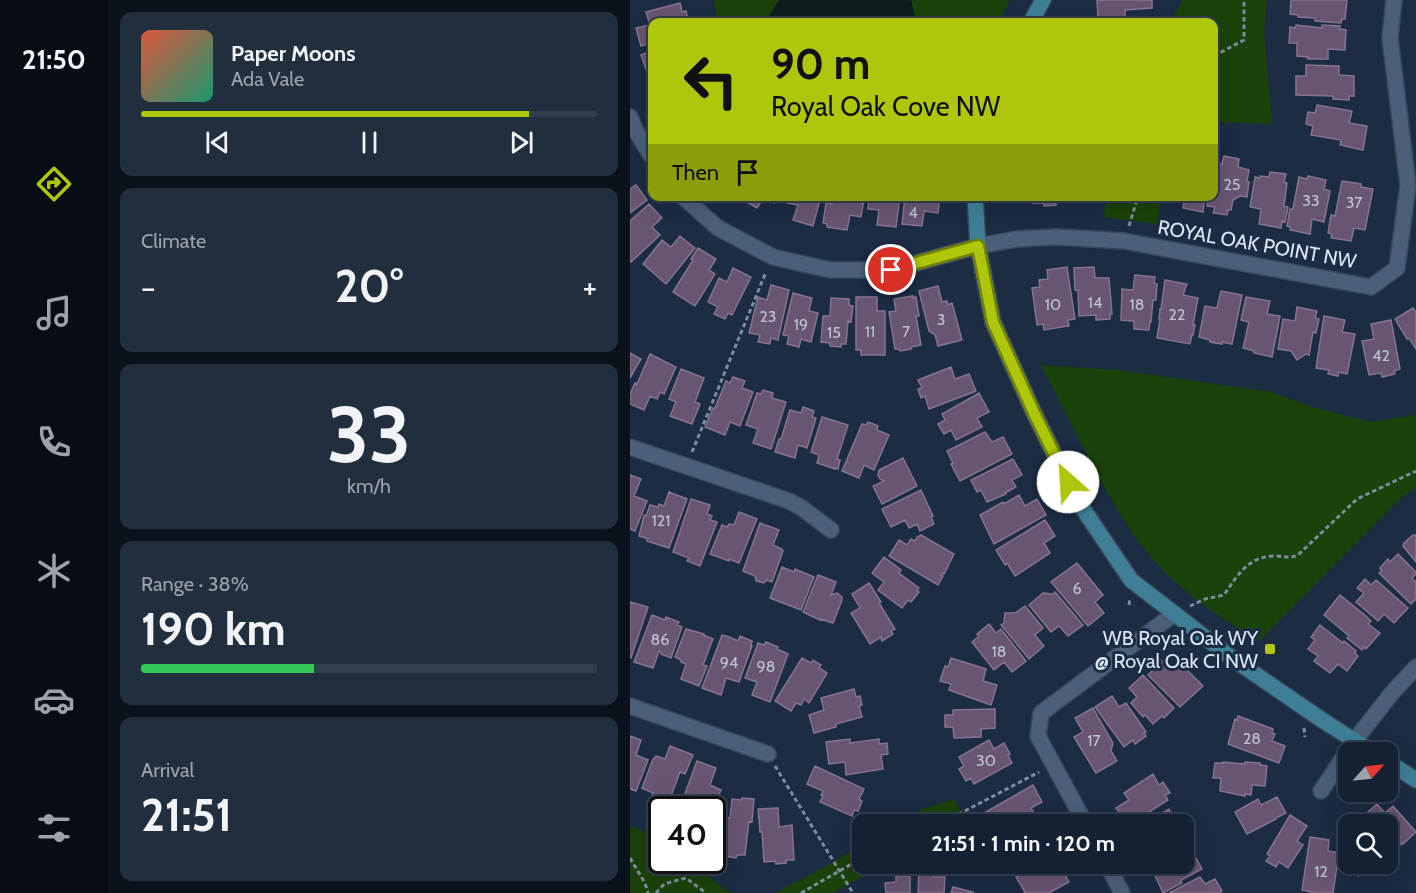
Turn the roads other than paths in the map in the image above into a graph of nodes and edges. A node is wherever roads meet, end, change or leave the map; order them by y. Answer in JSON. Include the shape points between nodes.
{"nodes":[{"id":1,"x":1043,"y":0,"type":"edge"},
{"id":2,"x":1394,"y":0,"type":"edge"},
{"id":3,"x":1033,"y":18,"type":"edge"},
{"id":4,"x":630,"y":117,"type":"edge"},
{"id":5,"x":648,"y":150,"type":"edge"},
{"id":6,"x":688,"y":201,"type":"edge"},
{"id":7,"x":975,"y":201,"type":"edge"},
{"id":8,"x":978,"y":246,"type":"junction"},
{"id":9,"x":630,"y":447,"type":"edge"},
{"id":10,"x":831,"y":530,"type":"dead end"},
{"id":11,"x":1174,"y":614,"type":"junction"},
{"id":12,"x":1416,"y":667,"type":"edge"},
{"id":13,"x":630,"y":706,"type":"edge"},
{"id":14,"x":1355,"y":740,"type":"junction"},
{"id":15,"x":1358,"y":742,"type":"edge"},
{"id":16,"x":768,"y":754,"type":"road end"},
{"id":17,"x":1398,"y":768,"type":"edge"},
{"id":18,"x":1416,"y":780,"type":"edge"},
{"id":19,"x":1322,"y":792,"type":"dead end"},
{"id":20,"x":1080,"y":814,"type":"edge"},
{"id":21,"x":1112,"y":874,"type":"edge"},
{"id":22,"x":1122,"y":893,"type":"edge"}],
"edges":[{"from":1,"to":3,"type":"street"},
{"from":2,"to":8,"type":"street","name":"ROYAL OAK POINT NW","via":[[1390,38],[1408,185],[1397,268],[1371,287],[1124,241],[1057,237]]},
{"from":4,"to":5,"type":"street"},
{"from":6,"to":8,"type":"street","name":"ROYAL OAK POINT NW","via":[[718,228],[773,257],[830,270],[891,270]]},
{"from":7,"to":8,"type":"street"},
{"from":8,"to":11,"type":"street","via":[[993,322],[1077,500],[1131,579]]},
{"from":9,"to":10,"type":"street","via":[[789,501]]},
{"from":11,"to":14,"type":"street","via":[[1242,665]]},
{"from":11,"to":20,"type":"street","via":[[1041,713],[1038,736]]},
{"from":12,"to":14,"type":"street"},
{"from":13,"to":16,"type":"street"},
{"from":14,"to":15,"type":"street"},
{"from":14,"to":19,"type":"street"},
{"from":17,"to":18,"type":"street"},
{"from":21,"to":22,"type":"street"}]}
